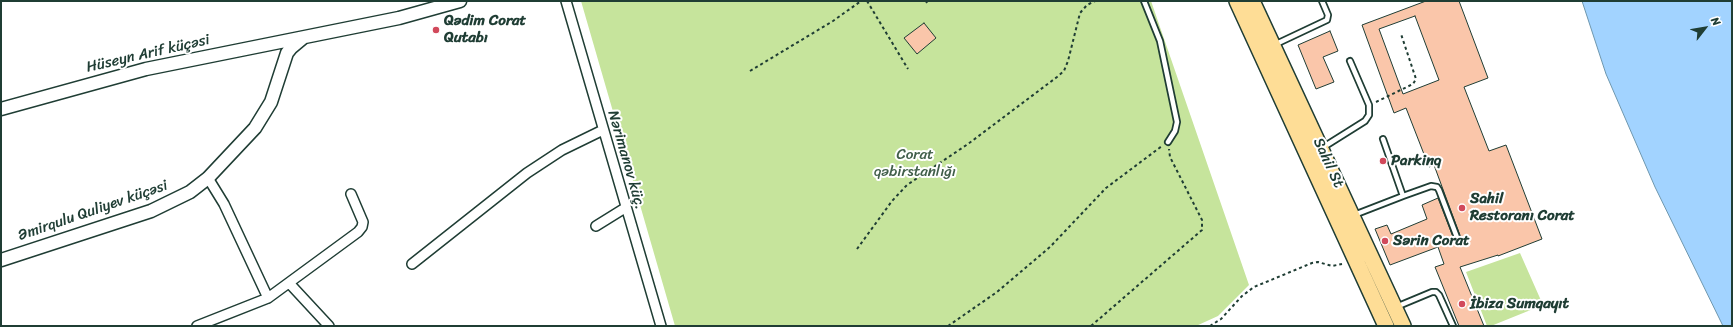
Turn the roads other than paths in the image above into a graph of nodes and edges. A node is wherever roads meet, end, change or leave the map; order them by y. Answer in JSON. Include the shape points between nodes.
{"nodes":[{"id":1,"x":460,"y":1,"type":"edge"},
{"id":2,"x":566,"y":1,"type":"edge"},
{"id":3,"x":1144,"y":1,"type":"edge"},
{"id":4,"x":1237,"y":1,"type":"edge"},
{"id":5,"x":1252,"y":1,"type":"edge"},
{"id":6,"x":1322,"y":1,"type":"edge"},
{"id":7,"x":304,"y":37,"type":"junction"},
{"id":8,"x":263,"y":45,"type":"junction"},
{"id":9,"x":1273,"y":46,"type":"junction"},
{"id":10,"x":1350,"y":61,"type":"dead end"},
{"id":11,"x":284,"y":65,"type":"junction"},
{"id":12,"x":1,"y":109,"type":"edge"},
{"id":13,"x":603,"y":130,"type":"junction"},
{"id":14,"x":1383,"y":140,"type":"dead end"},
{"id":15,"x":1168,"y":142,"type":"road end"},
{"id":16,"x":1321,"y":149,"type":"junction"},
{"id":17,"x":208,"y":178,"type":"junction"},
{"id":18,"x":351,"y":194,"type":"dead end"},
{"id":19,"x":1403,"y":196,"type":"junction"},
{"id":20,"x":625,"y":208,"type":"junction"},
{"id":21,"x":1352,"y":216,"type":"junction"},
{"id":22,"x":596,"y":226,"type":"dead end"},
{"id":23,"x":1458,"y":240,"type":"dead end"},
{"id":24,"x":1,"y":260,"type":"edge"},
{"id":25,"x":412,"y":264,"type":"dead end"},
{"id":26,"x":290,"y":284,"type":"junction"},
{"id":27,"x":268,"y":298,"type":"junction"},
{"id":28,"x":1394,"y":308,"type":"junction"},
{"id":29,"x":660,"y":323,"type":"edge"},
{"id":30,"x":325,"y":325,"type":"edge"},
{"id":31,"x":197,"y":326,"type":"edge"},
{"id":32,"x":651,"y":326,"type":"edge"},
{"id":33,"x":1386,"y":326,"type":"edge"},
{"id":34,"x":1403,"y":326,"type":"edge"},
{"id":35,"x":1453,"y":326,"type":"edge"}],
"edges":[{"from":1,"to":7,"type":"street","name":"Hüseyn Arif küçəsi","via":[[399,18]]},
{"from":2,"to":13,"type":"street","name":"Nərimanov küç."},
{"from":3,"to":15,"type":"lane","via":[[1160,41],[1177,122]]},
{"from":4,"to":33,"type":"main road","name":"Sahil St"},
{"from":5,"to":9,"type":"main road","name":"Sahil St"},
{"from":6,"to":9,"type":"lane","via":[[1328,15],[1327,20]]},
{"from":7,"to":8,"type":"street","name":"Hüseyn Arif küçəsi"},
{"from":7,"to":11,"type":"street","name":"Əmirqulu Quliyev küçəsi","via":[[291,48]]},
{"from":8,"to":11,"type":"street","via":[[277,49]]},
{"from":8,"to":12,"type":"street","name":"Hüseyn Arif küçəsi","via":[[146,68]]},
{"from":9,"to":16,"type":"main road","name":"Sahil St"},
{"from":10,"to":16,"type":"lane","via":[[1369,105],[1369,115],[1365,122]]},
{"from":11,"to":17,"type":"street","name":"Əmirqulu Quliyev küçəsi","via":[[271,102],[256,128]]},
{"from":13,"to":20,"type":"street","name":"Nərimanov küç."},
{"from":13,"to":25,"type":"street","via":[[562,150],[527,173]]},
{"from":14,"to":19,"type":"lane"},
{"from":16,"to":21,"type":"main road","name":"Sahil St"},
{"from":17,"to":24,"type":"street","name":"Əmirqulu Quliyev küçəsi","via":[[179,198],[151,211]]},
{"from":17,"to":27,"type":"street","via":[[224,204]]},
{"from":18,"to":26,"type":"street","via":[[363,222],[362,227]]},
{"from":19,"to":21,"type":"lane"},
{"from":19,"to":23,"type":"lane","via":[[1431,186],[1437,187]]},
{"from":20,"to":22,"type":"street"},
{"from":20,"to":29,"type":"street","name":"Nərimanov küç."},
{"from":21,"to":28,"type":"main road","name":"Sahil St"},
{"from":26,"to":27,"type":"street"},
{"from":26,"to":30,"type":"street"},
{"from":27,"to":31,"type":"street"},
{"from":28,"to":34,"type":"main road","name":"Sahil St"},
{"from":28,"to":35,"type":"lane","via":[[1436,292]]},
{"from":29,"to":32,"type":"street"}]}
